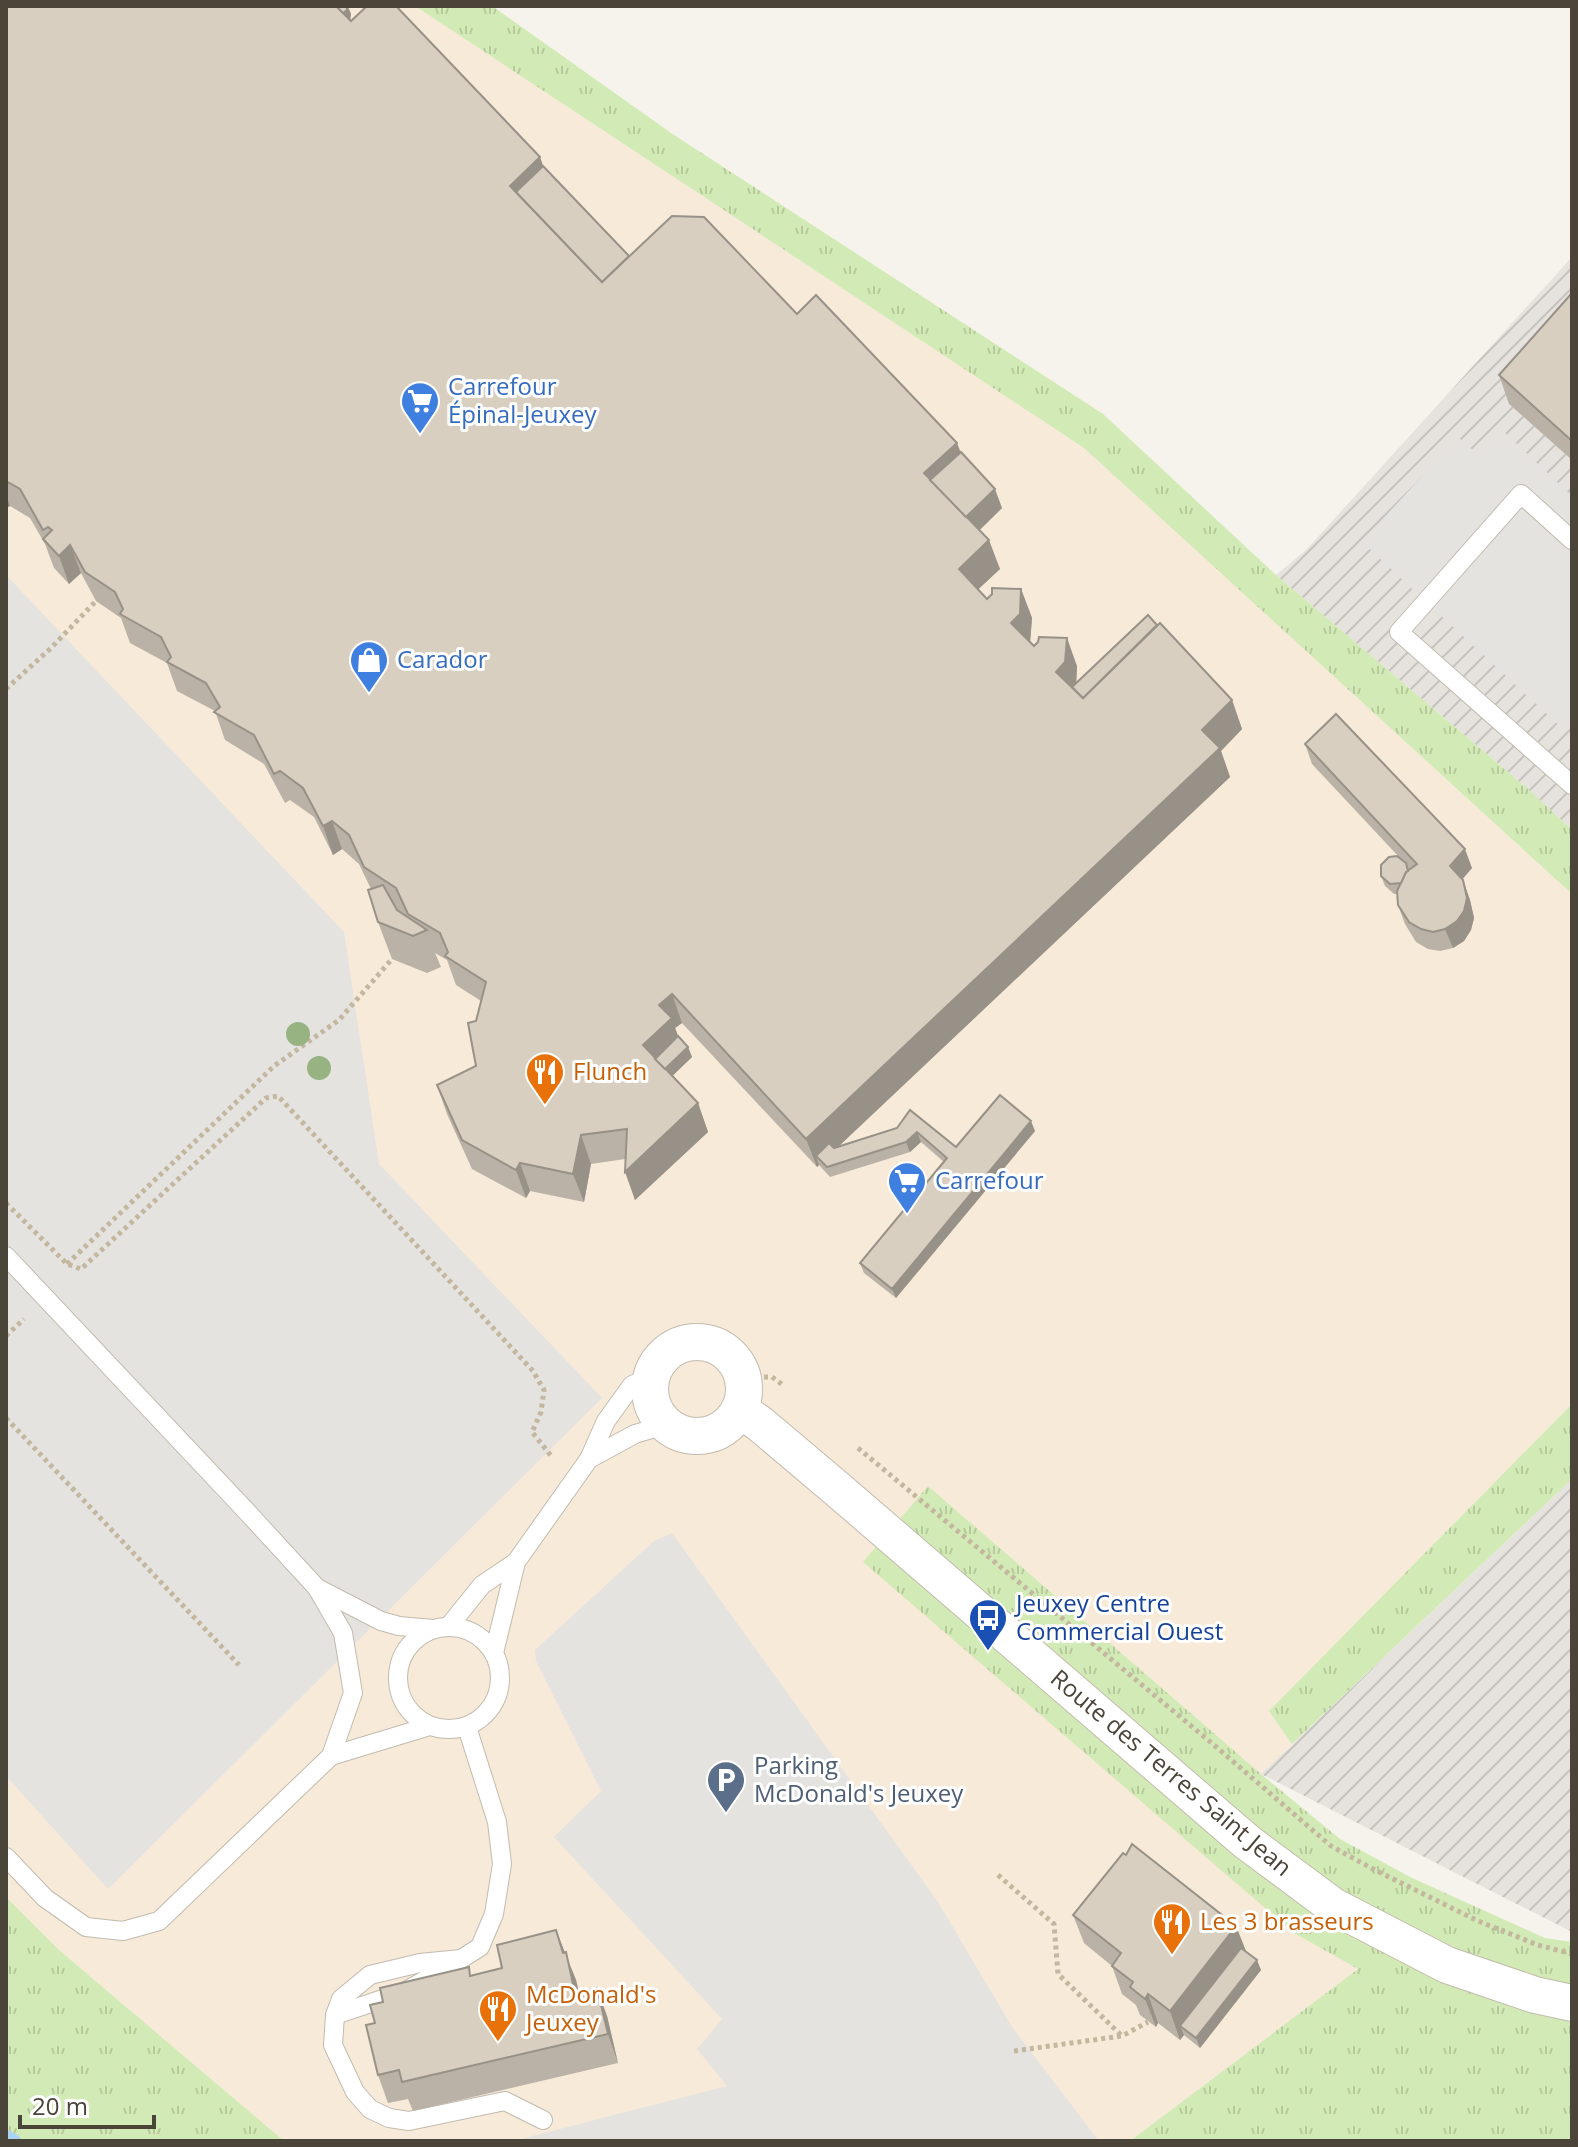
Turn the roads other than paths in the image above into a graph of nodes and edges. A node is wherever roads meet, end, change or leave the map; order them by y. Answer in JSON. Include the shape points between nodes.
{"nodes":[{"id":1,"x":1572,"y":540,"type":"edge"},
{"id":2,"x":1572,"y":785,"type":"edge"},
{"id":3,"x":6,"y":1256,"type":"edge"},
{"id":4,"x":650,"y":1378,"type":"junction"},
{"id":5,"x":741,"y":1394,"type":"junction"},
{"id":6,"x":665,"y":1425,"type":"junction"},
{"id":7,"x":589,"y":1459,"type":"junction"},
{"id":8,"x":516,"y":1562,"type":"junction"},
{"id":9,"x":317,"y":1588,"type":"junction"},
{"id":10,"x":441,"y":1627,"type":"junction"},
{"id":11,"x":494,"y":1653,"type":"junction"},
{"id":12,"x":430,"y":1726,"type":"junction"},
{"id":13,"x":467,"y":1727,"type":"junction"},
{"id":14,"x":331,"y":1756,"type":"junction"},
{"id":15,"x":6,"y":1857,"type":"edge"},
{"id":16,"x":461,"y":1959,"type":"junction"},
{"id":17,"x":1572,"y":2003,"type":"edge"},
{"id":18,"x":335,"y":2015,"type":"junction"},
{"id":19,"x":543,"y":2120,"type":"dead end"}],
"edges":[{"from":1,"to":2,"type":"lane","via":[[1521,494],[1399,632]]},
{"from":3,"to":9,"type":"lane"},
{"from":4,"to":5,"type":"street","via":[[674,1347],[693,1341],[712,1344],[737,1363]]},
{"from":4,"to":6,"type":"street","via":[[655,1411]]},
{"from":4,"to":7,"type":"lane","via":[[632,1385],[606,1421]]},
{"from":5,"to":6,"type":"street","via":[[731,1423],[718,1432],[685,1435]]},
{"from":5,"to":17,"type":"street","name":"Route des Terres Saint Jean","via":[[759,1423],[1247,1842],[1333,1906],[1447,1965]]},
{"from":6,"to":7,"type":"lane","via":[[635,1434]]},
{"from":7,"to":8,"type":"lane"},
{"from":8,"to":10,"type":"lane","via":[[482,1585]]},
{"from":8,"to":11,"type":"lane"},
{"from":9,"to":10,"type":"lane","via":[[381,1621]]},
{"from":9,"to":14,"type":"lane","via":[[343,1633],[353,1693]]},
{"from":10,"to":11,"type":"lane","via":[[476,1633]]},
{"from":10,"to":12,"type":"lane","via":[[407,1647],[397,1676],[406,1707]]},
{"from":11,"to":13,"type":"lane","via":[[499,1668],[497,1699]]},
{"from":12,"to":13,"type":"lane"},
{"from":12,"to":14,"type":"lane"},
{"from":13,"to":16,"type":"lane","via":[[497,1822],[502,1864],[494,1914],[480,1947]]},
{"from":14,"to":15,"type":"lane","via":[[159,1921],[123,1931],[86,1927],[45,1898]]},
{"from":16,"to":18,"type":"lane","via":[[404,1992]]},
{"from":16,"to":18,"type":"lane","via":[[370,1975],[341,1999]]},
{"from":18,"to":19,"type":"lane","via":[[333,2045],[355,2092],[370,2109],[409,2121],[505,2101]]}]}
